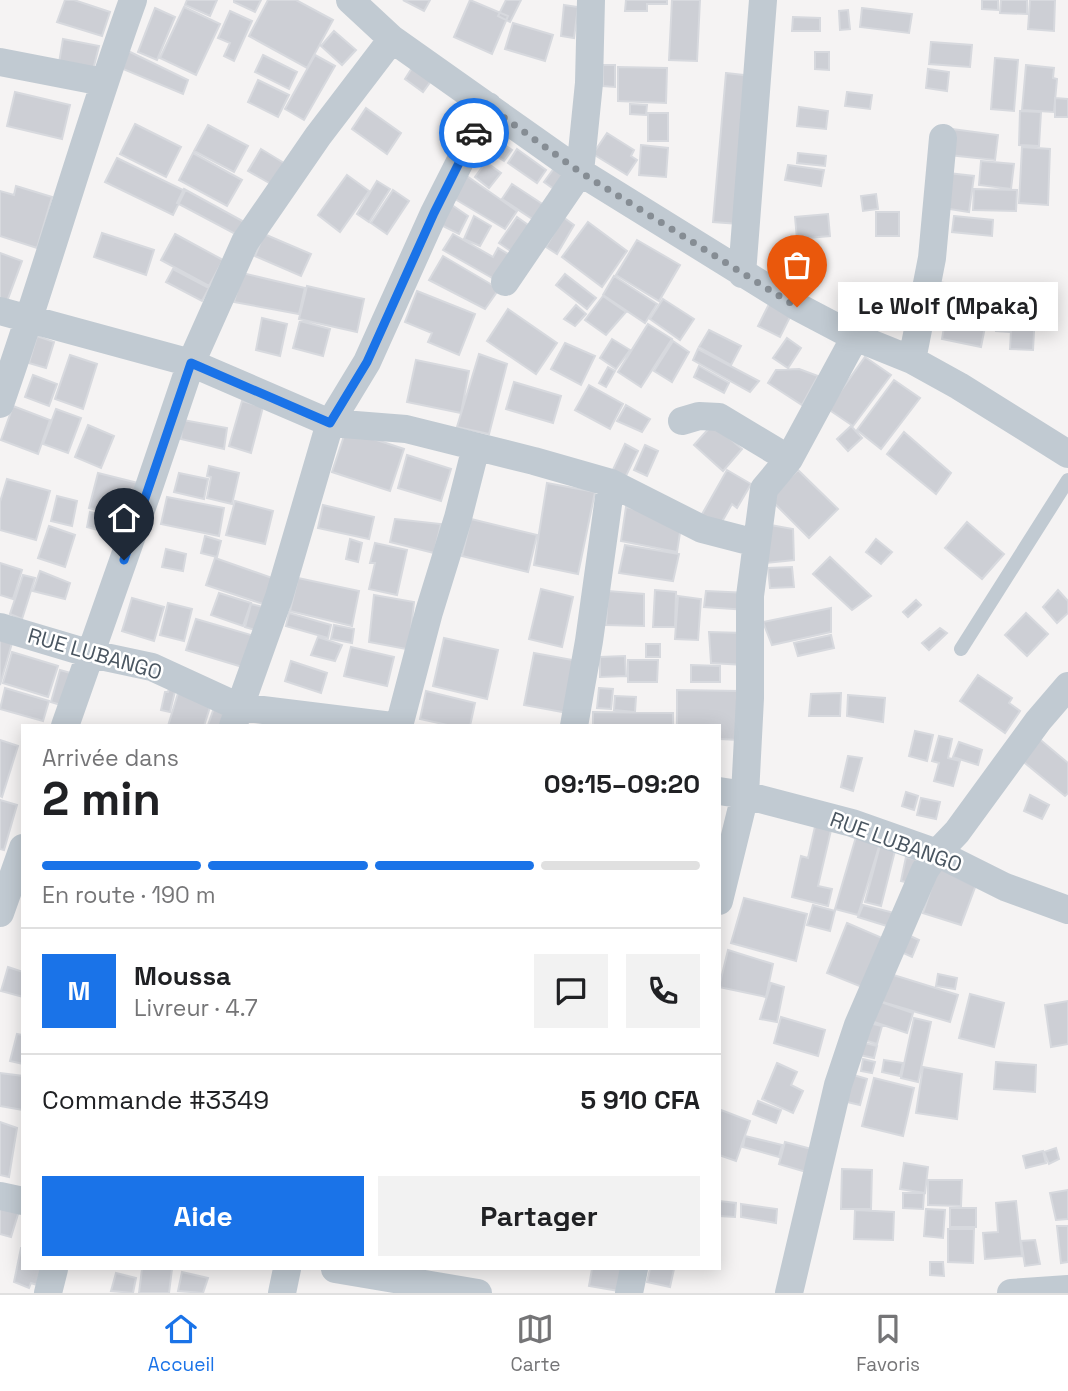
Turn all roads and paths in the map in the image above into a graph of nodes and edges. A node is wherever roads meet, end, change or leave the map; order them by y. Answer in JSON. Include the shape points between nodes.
{"nodes":[{"id":1,"x":133,"y":0,"type":"edge"},
{"id":2,"x":350,"y":0,"type":"edge"},
{"id":3,"x":592,"y":0,"type":"edge"},
{"id":4,"x":763,"y":0,"type":"edge"},
{"id":5,"x":392,"y":39,"type":"junction"},
{"id":6,"x":0,"y":62,"type":"edge"},
{"id":7,"x":103,"y":82,"type":"junction"},
{"id":8,"x":488,"y":106,"type":"junction"},
{"id":9,"x":943,"y":138,"type":"dead end"},
{"id":10,"x":580,"y":172,"type":"junction"},
{"id":11,"x":742,"y":274,"type":"junction"},
{"id":12,"x":505,"y":282,"type":"dead end"},
{"id":13,"x":0,"y":311,"type":"edge"},
{"id":14,"x":29,"y":319,"type":"junction"},
{"id":15,"x":855,"y":337,"type":"junction"},
{"id":16,"x":912,"y":360,"type":"junction"},
{"id":17,"x":191,"y":363,"type":"junction"},
{"id":18,"x":0,"y":404,"type":"edge"},
{"id":19,"x":682,"y":421,"type":"dead end"},
{"id":20,"x":330,"y":423,"type":"junction"},
{"id":21,"x":476,"y":447,"type":"junction"},
{"id":22,"x":1068,"y":454,"type":"edge"},
{"id":23,"x":789,"y":459,"type":"junction"},
{"id":24,"x":1068,"y":480,"type":"edge"},
{"id":25,"x":611,"y":483,"type":"junction"},
{"id":26,"x":756,"y":544,"type":"junction"},
{"id":27,"x":0,"y":627,"type":"edge"},
{"id":28,"x":961,"y":649,"type":"dead end"},
{"id":29,"x":91,"y":654,"type":"junction"},
{"id":30,"x":1068,"y":686,"type":"edge"},
{"id":31,"x":236,"y":717,"type":"edge"},
{"id":32,"x":66,"y":724,"type":"edge"},
{"id":33,"x":357,"y":724,"type":"edge"},
{"id":34,"x":400,"y":724,"type":"edge"},
{"id":35,"x":574,"y":724,"type":"edge"},
{"id":36,"x":732,"y":793,"type":"edge"},
{"id":37,"x":936,"y":853,"type":"junction"},
{"id":38,"x":21,"y":854,"type":"edge"},
{"id":39,"x":721,"y":884,"type":"edge"},
{"id":40,"x":1068,"y":910,"type":"edge"},
{"id":41,"x":0,"y":913,"type":"edge"},
{"id":42,"x":0,"y":1196,"type":"edge"},
{"id":43,"x":21,"y":1201,"type":"edge"},
{"id":44,"x":54,"y":1270,"type":"edge"},
{"id":45,"x":286,"y":1270,"type":"edge"},
{"id":46,"x":343,"y":1270,"type":"edge"},
{"id":47,"x":634,"y":1270,"type":"edge"},
{"id":48,"x":464,"y":1286,"type":"edge"},
{"id":49,"x":1068,"y":1289,"type":"edge"},
{"id":50,"x":48,"y":1293,"type":"edge"},
{"id":51,"x":282,"y":1293,"type":"edge"},
{"id":52,"x":629,"y":1293,"type":"edge"},
{"id":53,"x":789,"y":1293,"type":"edge"},
{"id":54,"x":1011,"y":1293,"type":"edge"}],
"edges":[{"from":1,"to":7,"type":"street"},
{"from":2,"to":5,"type":"street"},
{"from":3,"to":10,"type":"street"},
{"from":4,"to":11,"type":"street"},
{"from":5,"to":8,"type":"street"},
{"from":5,"to":17,"type":"street","via":[[317,136],[245,242]]},
{"from":6,"to":7,"type":"street"},
{"from":7,"to":14,"type":"street"},
{"from":8,"to":10,"type":"street"},
{"from":8,"to":20,"type":"street","via":[[367,362]]},
{"from":9,"to":16,"type":"street","via":[[932,258]]},
{"from":10,"to":11,"type":"street"},
{"from":10,"to":12,"type":"street"},
{"from":11,"to":15,"type":"street"},
{"from":13,"to":14,"type":"street"},
{"from":14,"to":17,"type":"street"},
{"from":14,"to":18,"type":"street"},
{"from":15,"to":16,"type":"street"},
{"from":15,"to":23,"type":"street"},
{"from":16,"to":22,"type":"street"},
{"from":17,"to":20,"type":"street"},
{"from":17,"to":29,"type":"street"},
{"from":19,"to":23,"type":"street","via":[[719,417]]},
{"from":20,"to":21,"type":"street","via":[[406,429]]},
{"from":20,"to":31,"type":"street","via":[[279,597]]},
{"from":21,"to":25,"type":"street"},
{"from":21,"to":34,"type":"street"},
{"from":23,"to":26,"type":"street","via":[[764,489]]},
{"from":24,"to":28,"type":"lane"},
{"from":25,"to":26,"type":"street","via":[[702,529]]},
{"from":25,"to":35,"type":"street"},
{"from":26,"to":36,"type":"street","via":[[750,596],[750,698]]},
{"from":27,"to":29,"type":"street","name":"RUE LUBANGO"},
{"from":29,"to":31,"type":"street","name":"RUE LUBANGO","via":[[152,667]]},
{"from":29,"to":32,"type":"street"},
{"from":30,"to":37,"type":"street"},
{"from":31,"to":33,"type":"street","name":"RUE LUBANGO"},
{"from":36,"to":37,"type":"street","name":"RUE LUBANGO","via":[[852,823]]},
{"from":36,"to":39,"type":"street"},
{"from":37,"to":40,"type":"street","name":"RUE LUBANGO","via":[[1004,887]]},
{"from":37,"to":53,"type":"street","via":[[858,1025],[838,1085]]},
{"from":38,"to":41,"type":"street"},
{"from":42,"to":43,"type":"street"},
{"from":44,"to":50,"type":"street"},
{"from":45,"to":51,"type":"street"},
{"from":46,"to":48,"type":"street"},
{"from":47,"to":52,"type":"street"},
{"from":49,"to":54,"type":"street"}]}
